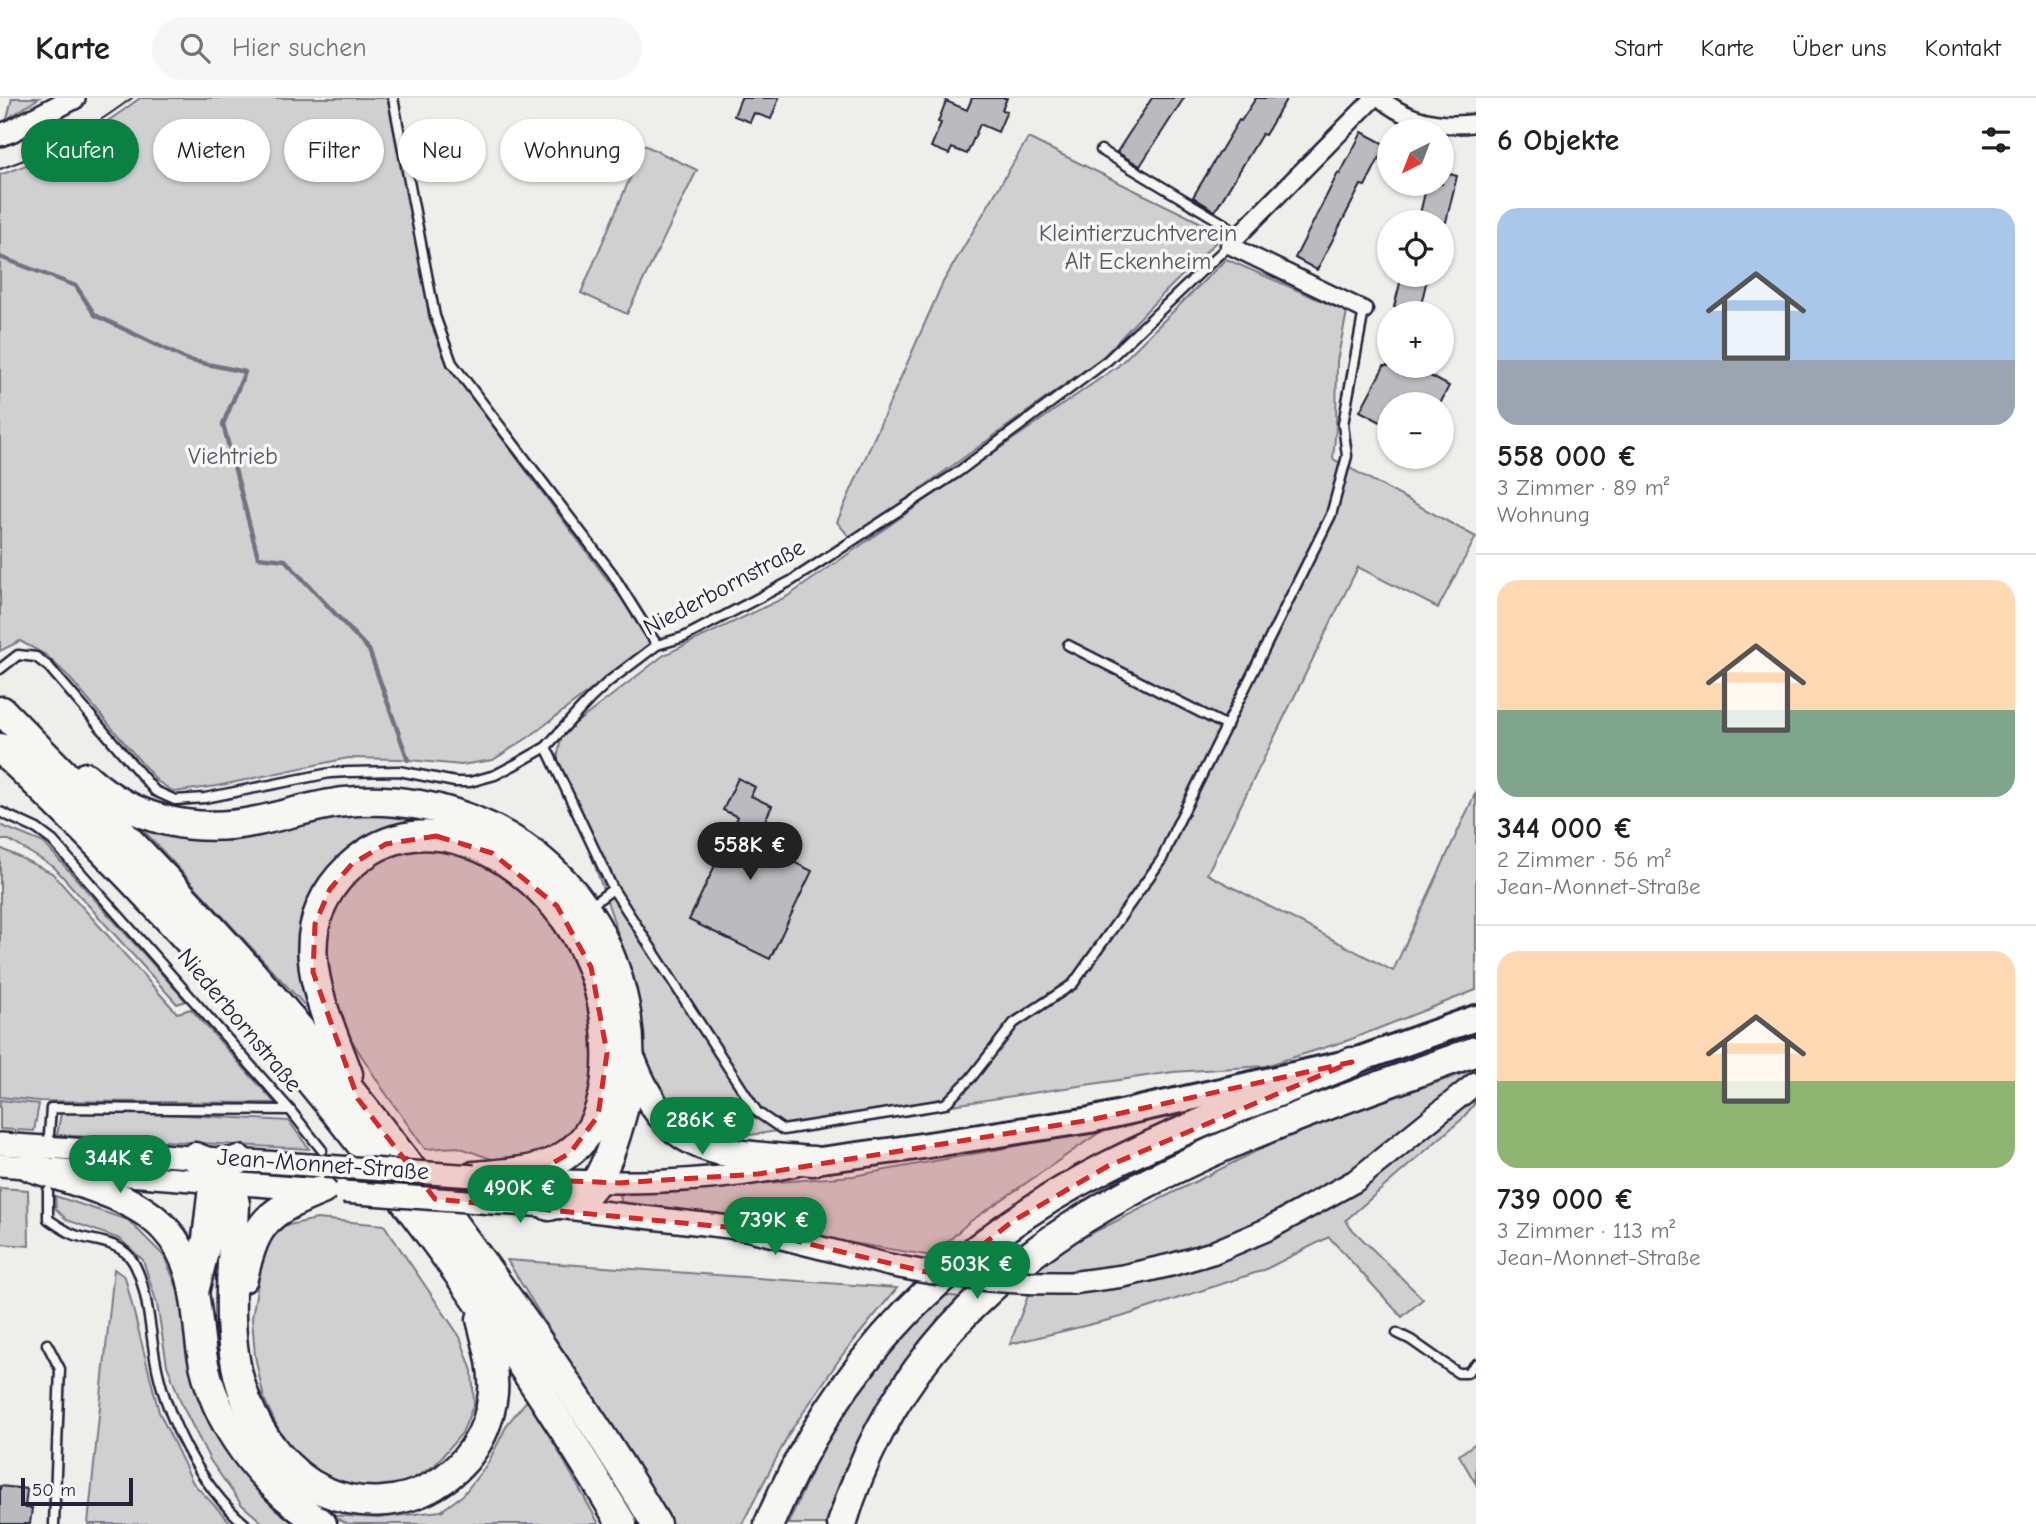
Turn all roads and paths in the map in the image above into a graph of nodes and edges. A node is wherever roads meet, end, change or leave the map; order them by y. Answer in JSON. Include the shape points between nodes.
{"nodes":[{"id":1,"x":74,"y":98,"type":"edge"},
{"id":2,"x":393,"y":98,"type":"edge"},
{"id":3,"x":1374,"y":98,"type":"edge"},
{"id":4,"x":1380,"y":98,"type":"edge"},
{"id":5,"x":1476,"y":123,"type":"edge"},
{"id":6,"x":0,"y":135,"type":"edge"},
{"id":7,"x":1101,"y":150,"type":"dead end"},
{"id":8,"x":1235,"y":240,"type":"junction"},
{"id":9,"x":1364,"y":310,"type":"joint"},
{"id":10,"x":657,"y":645,"type":"junction"},
{"id":11,"x":1068,"y":645,"type":"dead end"},
{"id":12,"x":1,"y":668,"type":"edge"},
{"id":13,"x":1,"y":710,"type":"edge"},
{"id":14,"x":1227,"y":726,"type":"junction"},
{"id":15,"x":545,"y":747,"type":"junction"},
{"id":16,"x":0,"y":748,"type":"edge"},
{"id":17,"x":0,"y":812,"type":"edge"},
{"id":18,"x":614,"y":889,"type":"junction"},
{"id":19,"x":594,"y":903,"type":"dead end"},
{"id":20,"x":1476,"y":1018,"type":"edge"},
{"id":21,"x":1476,"y":1051,"type":"edge"},
{"id":22,"x":629,"y":1056,"type":"junction"},
{"id":23,"x":1352,"y":1062,"type":"junction"},
{"id":24,"x":1476,"y":1083,"type":"edge"},
{"id":25,"x":358,"y":1100,"type":"junction"},
{"id":26,"x":290,"y":1110,"type":"junction"},
{"id":27,"x":49,"y":1135,"type":"dead end"},
{"id":28,"x":0,"y":1144,"type":"edge"},
{"id":29,"x":813,"y":1161,"type":"junction"},
{"id":30,"x":0,"y":1165,"type":"edge"},
{"id":31,"x":31,"y":1167,"type":"junction"},
{"id":32,"x":219,"y":1171,"type":"junction"},
{"id":33,"x":328,"y":1174,"type":"junction"},
{"id":34,"x":474,"y":1176,"type":"junction"},
{"id":35,"x":594,"y":1183,"type":"junction"},
{"id":36,"x":48,"y":1191,"type":"dead end"},
{"id":37,"x":549,"y":1206,"type":"junction"},
{"id":38,"x":194,"y":1290,"type":"junction"},
{"id":39,"x":476,"y":1300,"type":"junction"},
{"id":40,"x":232,"y":1318,"type":"junction"},
{"id":41,"x":1397,"y":1333,"type":"dead end"},
{"id":42,"x":47,"y":1344,"type":"dead end"},
{"id":43,"x":1476,"y":1364,"type":"edge"},
{"id":44,"x":54,"y":1524,"type":"edge"},
{"id":45,"x":246,"y":1524,"type":"edge"},
{"id":46,"x":322,"y":1524,"type":"edge"},
{"id":47,"x":622,"y":1524,"type":"edge"},
{"id":48,"x":656,"y":1524,"type":"edge"},
{"id":49,"x":769,"y":1524,"type":"edge"},
{"id":50,"x":842,"y":1524,"type":"edge"}],
"edges":[{"from":1,"to":6,"type":"main road"},
{"from":2,"to":10,"type":"lane","via":[[435,316],[452,363],[612,573]]},
{"from":3,"to":8,"type":"street","name":"Niederbornstraße"},
{"from":4,"to":5,"type":"street","via":[[1410,117],[1437,124]]},
{"from":7,"to":8,"type":"lane"},
{"from":8,"to":9,"type":"street"},
{"from":8,"to":10,"type":"lane","name":"Niederbornstraße","via":[[1108,359],[958,472],[782,586],[684,637]]},
{"from":9,"to":14,"type":"lane","via":[[1343,424],[1346,456],[1331,515]]},
{"from":10,"to":15,"type":"lane","name":"Niederbornstraße","via":[[608,682]]},
{"from":11,"to":14,"type":"lane"},
{"from":12,"to":15,"type":"lane","name":"Niederbornstraße","via":[[18,654],[41,661],[155,791],[175,800],[330,773],[399,771],[470,782],[495,775]]},
{"from":13,"to":22,"type":"highway","via":[[98,789],[133,810],[172,823],[224,826],[329,804],[385,801],[434,807],[494,829],[551,869],[586,910],[616,970],[625,1005]]},
{"from":13,"to":25,"type":"highway","via":[[240,960]]},
{"from":14,"to":18,"type":"lane","via":[[1162,859],[1073,984],[1014,1023],[945,1104],[783,1130],[757,1112]]},
{"from":15,"to":18,"type":"lane"},
{"from":16,"to":39,"type":"highway","via":[[229,987],[351,1133]]},
{"from":17,"to":26,"type":"lane","name":"Niederbornstraße","via":[[53,841]]},
{"from":18,"to":19,"type":"lane"},
{"from":20,"to":23,"type":"main road"},
{"from":21,"to":50,"type":"highway","via":[[1198,1157],[1088,1215],[1044,1245],[999,1279],[921,1366],[872,1448]]},
{"from":22,"to":29,"type":"highway","via":[[657,1111],[685,1137],[727,1154]]},
{"from":22,"to":35,"type":"highway","via":[[620,1123]]},
{"from":23,"to":29,"type":"main road","via":[[1090,1120]]},
{"from":23,"to":49,"type":"highway","via":[[1153,1144],[1058,1193],[985,1241],[936,1282],[866,1358],[814,1433]]},
{"from":24,"to":37,"type":"main road","name":"Jean-Monnet-Straße","bridge":true,"via":[[1355,1181],[1266,1230],[1171,1265],[1071,1283],[1013,1283],[928,1273],[746,1229]]},
{"from":25,"to":34,"type":"highway","via":[[313,972],[312,942],[323,902],[340,875],[386,844],[418,836],[475,844],[511,864],[541,890],[575,934],[602,1000],[607,1053],[598,1116],[570,1153],[522,1171]]},
{"from":25,"to":48,"type":"highway","via":[[548,1354]]},
{"from":26,"to":27,"type":"lane","name":"Niederbornstraße","via":[[51,1108]]},
{"from":26,"to":33,"type":"lane"},
{"from":28,"to":32,"type":"main road","name":"Jean-Monnet-Straße"},
{"from":29,"to":35,"type":"main road","name":"Jean-Monnet-Straße","via":[[758,1174]]},
{"from":30,"to":31,"type":"main road","name":"Jean-Monnet-Straße"},
{"from":31,"to":32,"type":"main road","name":"Jean-Monnet-Straße"},
{"from":31,"to":38,"type":"highway","via":[[113,1196],[150,1216],[182,1252]]},
{"from":32,"to":33,"type":"main road","name":"Jean-Monnet-Straße"},
{"from":32,"to":38,"type":"highway"},
{"from":32,"to":40,"type":"highway","via":[[235,1204]]},
{"from":33,"to":34,"type":"main road","name":"Jean-Monnet-Straße","bridge":true},
{"from":33,"to":37,"type":"main road","name":"Jean-Monnet-Straße","bridge":true,"via":[[495,1203]]},
{"from":33,"to":40,"type":"highway","via":[[258,1230]]},
{"from":34,"to":35,"type":"main road","name":"Jean-Monnet-Straße"},
{"from":35,"to":37,"type":"highway","via":[[583,1196]]},
{"from":36,"to":45,"type":"lane","via":[[48,1219],[78,1236],[120,1247],[135,1264],[161,1387],[172,1415],[217,1495]]},
{"from":38,"to":46,"type":"highway","via":[[202,1356],[231,1430],[266,1479]]},
{"from":39,"to":40,"type":"highway","via":[[493,1381],[481,1436],[464,1462],[440,1483],[387,1502],[358,1501],[323,1490],[284,1461],[245,1399],[234,1354]]},
{"from":39,"to":47,"type":"highway"},
{"from":41,"to":43,"type":"lane","via":[[1458,1373],[1466,1373]]},
{"from":42,"to":44,"type":"lane","via":[[60,1369]]}]}
